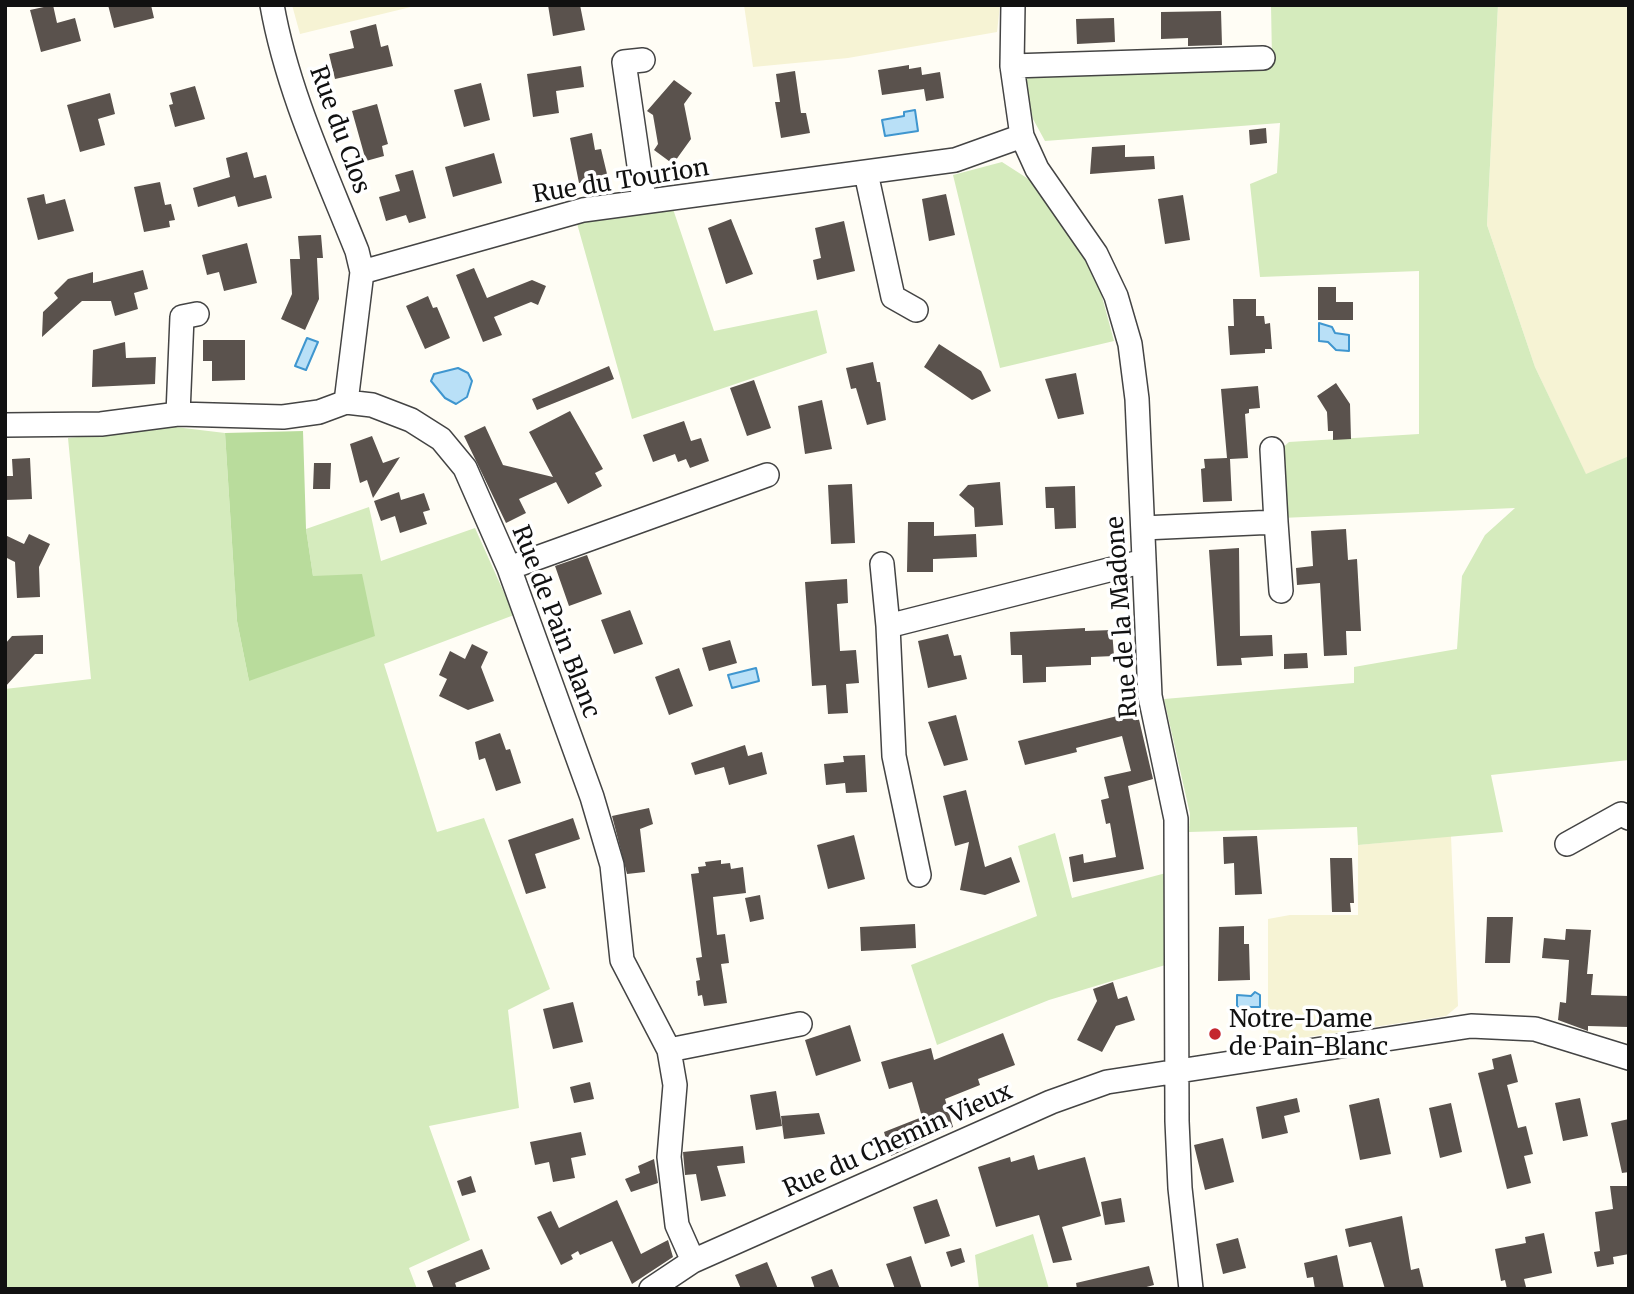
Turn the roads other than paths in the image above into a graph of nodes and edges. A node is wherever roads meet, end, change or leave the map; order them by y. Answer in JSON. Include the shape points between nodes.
{"nodes":[{"id":1,"x":272,"y":5,"type":"edge"},
{"id":2,"x":1013,"y":5,"type":"edge"},
{"id":3,"x":1263,"y":58,"type":"dead end"},
{"id":4,"x":643,"y":60,"type":"dead end"},
{"id":5,"x":1012,"y":66,"type":"junction"},
{"id":6,"x":1022,"y":136,"type":"junction"},
{"id":7,"x":866,"y":173,"type":"junction"},
{"id":8,"x":644,"y":200,"type":"junction"},
{"id":9,"x":362,"y":272,"type":"junction"},
{"id":10,"x":916,"y":310,"type":"dead end"},
{"id":11,"x":197,"y":314,"type":"dead end"},
{"id":12,"x":346,"y":402,"type":"junction"},
{"id":13,"x":178,"y":414,"type":"junction"},
{"id":14,"x":5,"y":425,"type":"edge"},
{"id":15,"x":1272,"y":449,"type":"dead end"},
{"id":16,"x":766,"y":475,"type":"dead end"},
{"id":17,"x":1276,"y":522,"type":"junction"},
{"id":18,"x":1143,"y":528,"type":"junction"},
{"id":19,"x":1144,"y":561,"type":"junction"},
{"id":20,"x":882,"y":564,"type":"dead end"},
{"id":21,"x":509,"y":568,"type":"junction"},
{"id":22,"x":1281,"y":591,"type":"dead end"},
{"id":23,"x":888,"y":626,"type":"junction"},
{"id":24,"x":1629,"y":818,"type":"edge"},
{"id":25,"x":1567,"y":844,"type":"dead end"},
{"id":26,"x":919,"y":875,"type":"dead end"},
{"id":27,"x":800,"y":1024,"type":"dead end"},
{"id":28,"x":669,"y":1050,"type":"junction"},
{"id":29,"x":1629,"y":1058,"type":"edge"},
{"id":30,"x":1176,"y":1069,"type":"junction"},
{"id":31,"x":694,"y":1261,"type":"junction"},
{"id":32,"x":652,"y":1289,"type":"edge"},
{"id":33,"x":1191,"y":1289,"type":"edge"}],
"edges":[{"from":1,"to":9,"type":"street","name":"Rue du Clos","via":[[304,120]]},
{"from":2,"to":5,"type":"street","name":"Rue de la Madone"},
{"from":3,"to":5,"type":"street"},
{"from":4,"to":8,"type":"street","via":[[624,62]]},
{"from":5,"to":6,"type":"street","name":"Rue de la Madone"},
{"from":6,"to":7,"type":"street","name":"Rue du Tourion","via":[[955,160]]},
{"from":6,"to":18,"type":"street","name":"Rue de la Madone","via":[[1037,169],[1096,254],[1116,296],[1130,344],[1137,399]]},
{"from":7,"to":8,"type":"street","name":"Rue du Tourion"},
{"from":7,"to":10,"type":"street","via":[[893,297]]},
{"from":8,"to":9,"type":"street","name":"Rue du Tourion","via":[[531,223]]},
{"from":9,"to":12,"type":"street"},
{"from":11,"to":13,"type":"street","via":[[182,317]]},
{"from":12,"to":13,"type":"street","name":"Rue de Pain Blanc","via":[[320,412],[283,417]]},
{"from":12,"to":21,"type":"street","name":"Rue de Pain Blanc","via":[[372,405],[401,416],[441,439],[465,468]]},
{"from":13,"to":14,"type":"street","name":"Rue de Pain Blanc","via":[[101,424]]},
{"from":15,"to":17,"type":"street"},
{"from":16,"to":21,"type":"street"},
{"from":17,"to":18,"type":"street"},
{"from":17,"to":22,"type":"street"},
{"from":18,"to":19,"type":"street","name":"Rue de la Madone"},
{"from":19,"to":23,"type":"street"},
{"from":19,"to":30,"type":"street","name":"Rue de la Madone","via":[[1150,696],[1176,819]]},
{"from":20,"to":23,"type":"street"},
{"from":21,"to":28,"type":"street","name":"Rue de Pain Blanc","via":[[612,865],[622,960]]},
{"from":23,"to":26,"type":"street","via":[[894,756]]},
{"from":24,"to":25,"type":"street","via":[[1621,814]]},
{"from":27,"to":28,"type":"street"},
{"from":28,"to":31,"type":"street","name":"Rue de Pain Blanc","via":[[676,1085],[669,1157],[677,1225]]},
{"from":29,"to":30,"type":"street","name":"Rue du Chemin Vieux","via":[[1535,1029],[1491,1025]]},
{"from":30,"to":31,"type":"street","name":"Rue du Chemin Vieux","via":[[1107,1082],[1051,1102]]},
{"from":30,"to":33,"type":"street","name":"Rue de la Madone","via":[[1180,1188]]},
{"from":31,"to":32,"type":"street","name":"Rue du Chemin Vieux"}]}
